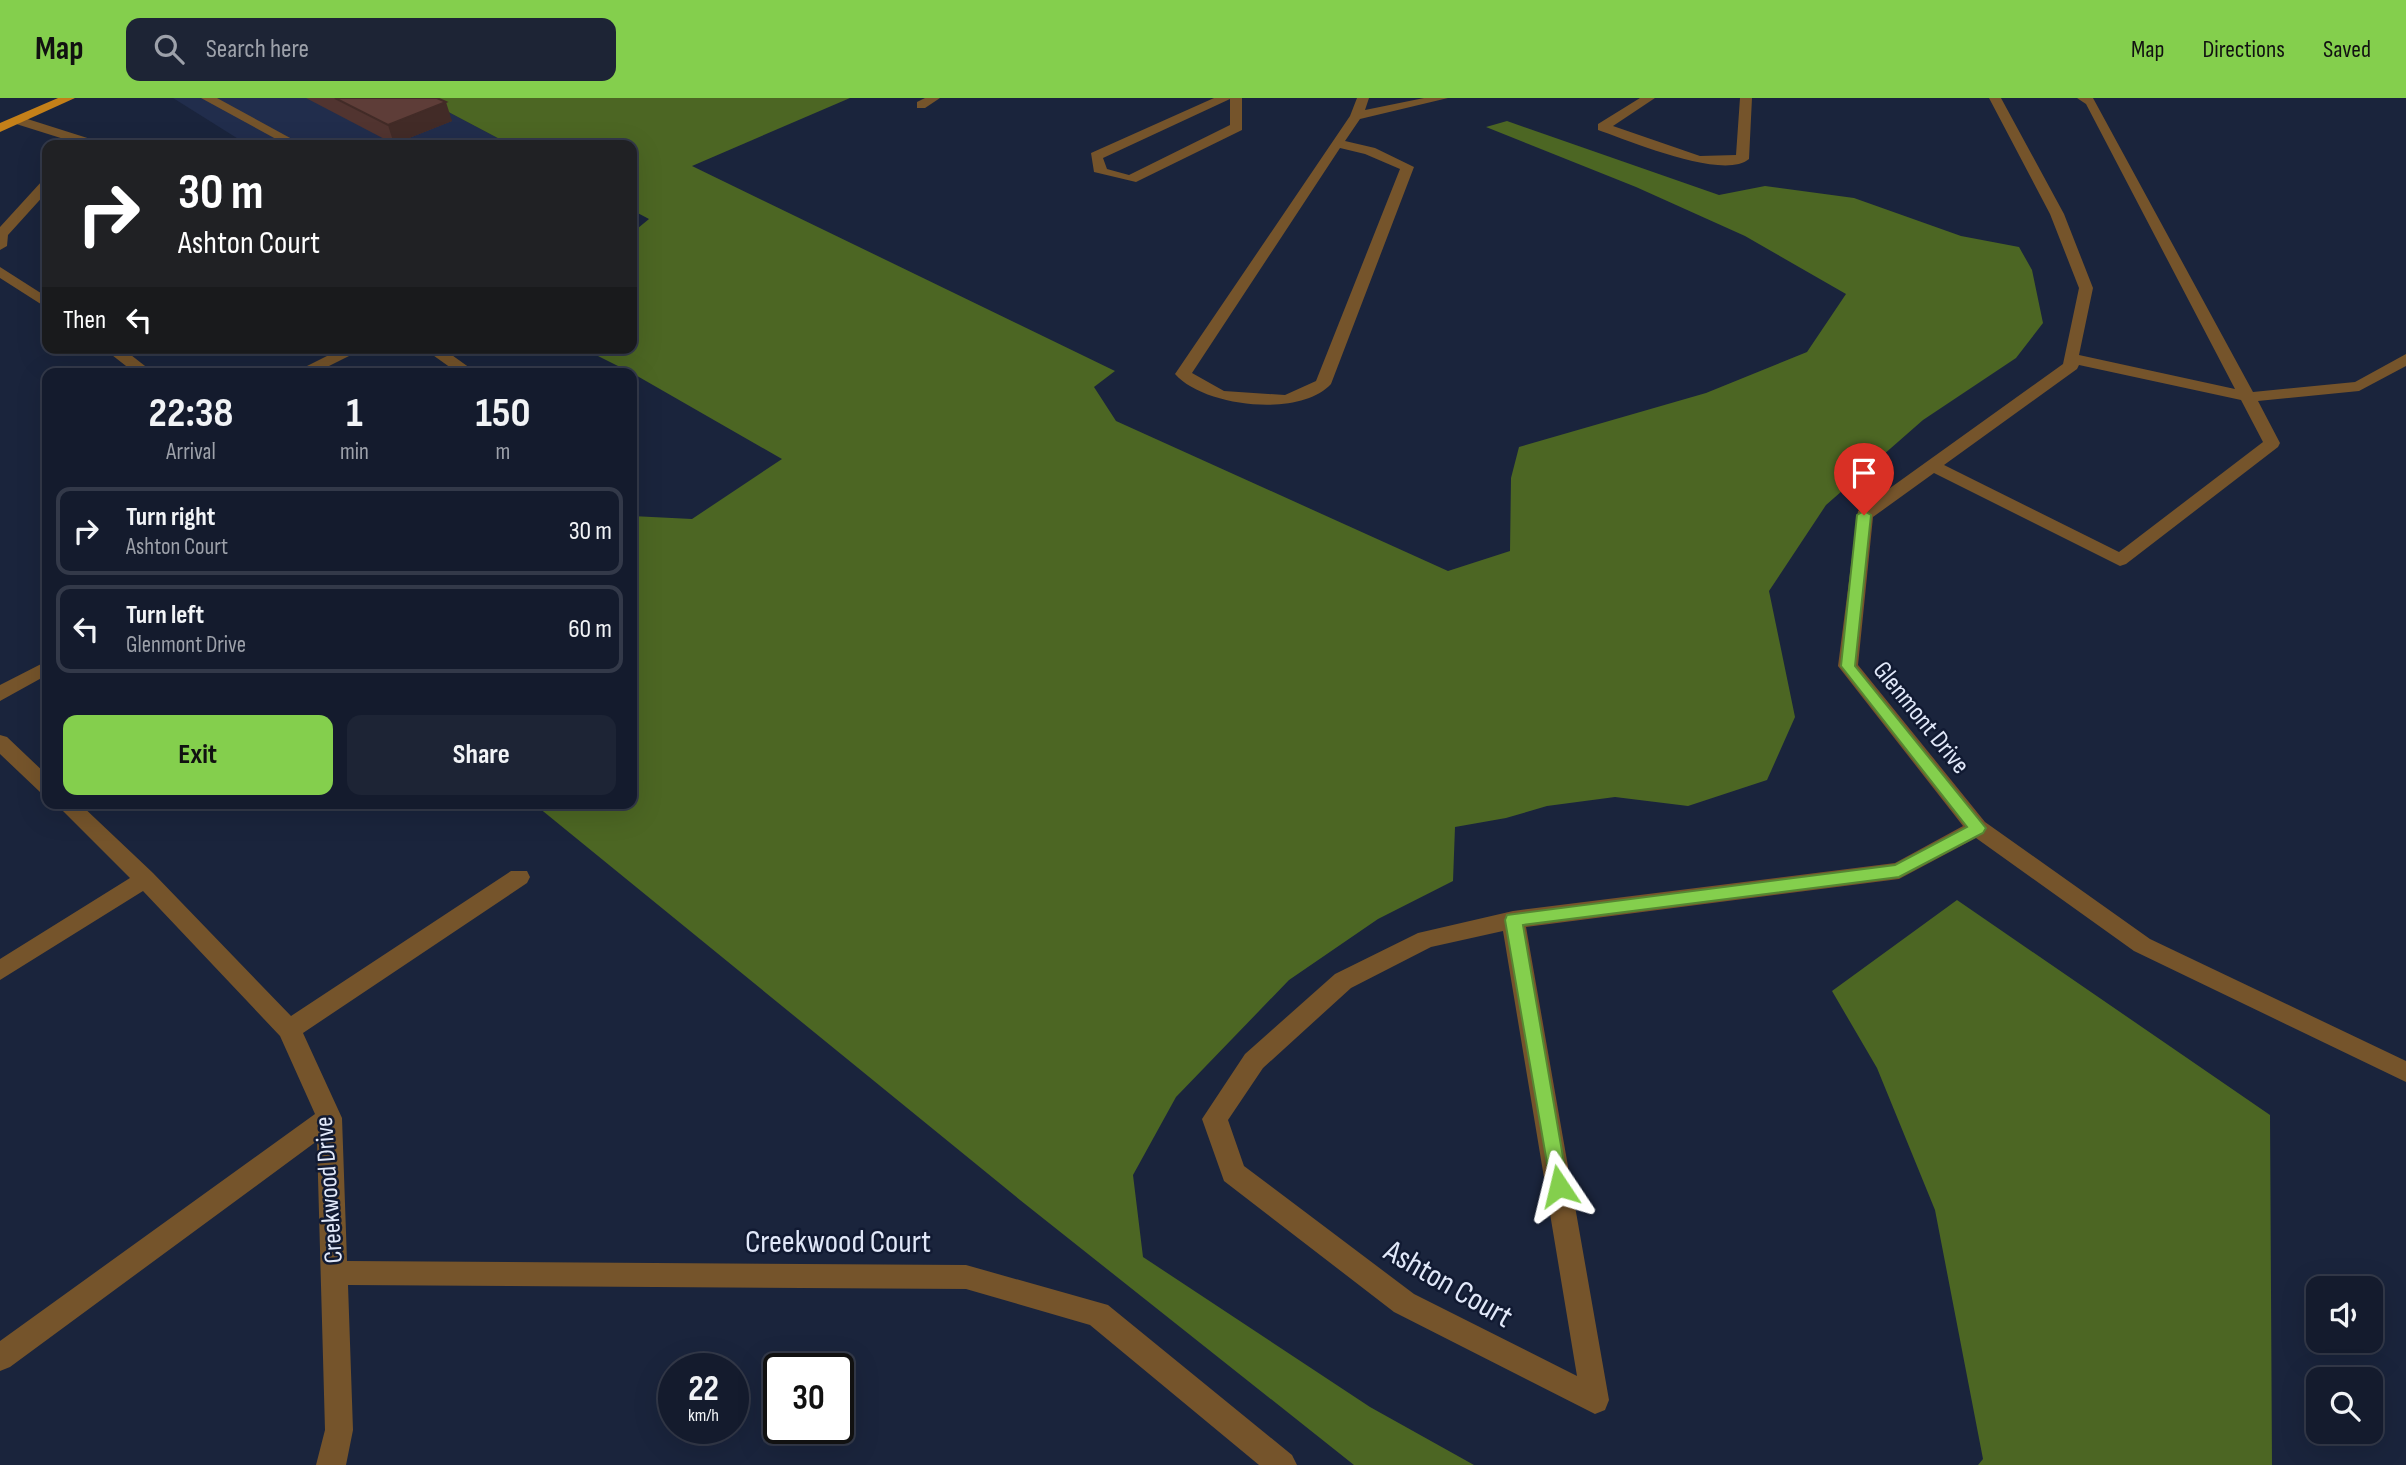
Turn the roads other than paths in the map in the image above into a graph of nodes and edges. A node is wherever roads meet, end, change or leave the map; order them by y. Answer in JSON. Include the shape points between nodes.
{"nodes":[{"id":1,"x":69,"y":98,"type":"edge"},
{"id":2,"x":207,"y":98,"type":"edge"},
{"id":3,"x":934,"y":98,"type":"edge"},
{"id":4,"x":1224,"y":98,"type":"edge"},
{"id":5,"x":1236,"y":98,"type":"edge"},
{"id":6,"x":1363,"y":98,"type":"edge"},
{"id":7,"x":1442,"y":98,"type":"edge"},
{"id":8,"x":1649,"y":98,"type":"edge"},
{"id":9,"x":1746,"y":98,"type":"edge"},
{"id":10,"x":1995,"y":98,"type":"edge"},
{"id":11,"x":2083,"y":98,"type":"edge"},
{"id":12,"x":921,"y":105,"type":"dead end"},
{"id":13,"x":1356,"y":116,"type":"junction"},
{"id":14,"x":18,"y":120,"type":"junction"},
{"id":15,"x":0,"y":128,"type":"edge"},
{"id":16,"x":76,"y":140,"type":"edge"},
{"id":17,"x":287,"y":140,"type":"edge"},
{"id":18,"x":1337,"y":143,"type":"junction"},
{"id":19,"x":42,"y":189,"type":"edge"},
{"id":20,"x":0,"y":246,"type":"edge"},
{"id":21,"x":0,"y":271,"type":"edge"},
{"id":22,"x":42,"y":300,"type":"edge"},
{"id":23,"x":119,"y":354,"type":"edge"},
{"id":24,"x":343,"y":354,"type":"edge"},
{"id":25,"x":440,"y":354,"type":"edge"},
{"id":26,"x":2070,"y":358,"type":"junction"},
{"id":27,"x":2406,"y":359,"type":"edge"},
{"id":28,"x":139,"y":368,"type":"edge"},
{"id":29,"x":312,"y":368,"type":"edge"},
{"id":30,"x":461,"y":368,"type":"edge"},
{"id":31,"x":2248,"y":397,"type":"junction"},
{"id":32,"x":1933,"y":466,"type":"junction"},
{"id":33,"x":42,"y":670,"type":"edge"},
{"id":34,"x":0,"y":694,"type":"edge"},
{"id":35,"x":0,"y":742,"type":"edge"},
{"id":36,"x":42,"y":782,"type":"edge"},
{"id":37,"x":71,"y":809,"type":"edge"},
{"id":38,"x":1978,"y":828,"type":"junction"},
{"id":39,"x":520,"y":877,"type":"dead end"},
{"id":40,"x":145,"y":879,"type":"junction"},
{"id":41,"x":1513,"y":920,"type":"junction"},
{"id":42,"x":0,"y":971,"type":"edge"},
{"id":43,"x":289,"y":1030,"type":"junction"},
{"id":44,"x":2406,"y":1072,"type":"edge"},
{"id":45,"x":329,"y":1118,"type":"junction"},
{"id":46,"x":333,"y":1273,"type":"junction"},
{"id":47,"x":0,"y":1358,"type":"edge"},
{"id":48,"x":331,"y":1465,"type":"edge"},
{"id":49,"x":1282,"y":1465,"type":"edge"}],
"edges":[{"from":1,"to":14,"type":"main road"},
{"from":2,"to":17,"type":"street"},
{"from":3,"to":12,"type":"street"},
{"from":4,"to":5,"type":"street","via":[[1096,156],[1101,172],[1132,179],[1237,127]]},
{"from":6,"to":13,"type":"street"},
{"from":7,"to":13,"type":"street"},
{"from":8,"to":9,"type":"street","via":[[1603,127],[1699,160],[1742,159]]},
{"from":10,"to":26,"type":"street","name":"Glenmont Drive","via":[[2057,214],[2086,288]]},
{"from":11,"to":31,"type":"street","via":[[2091,102]]},
{"from":13,"to":18,"type":"street"},
{"from":14,"to":15,"type":"main road"},
{"from":14,"to":16,"type":"street"},
{"from":18,"to":18,"type":"street","via":[[1183,374],[1220,396],[1287,400],[1323,384],[1406,167]]},
{"from":19,"to":20,"type":"street","via":[[1,234]]},
{"from":21,"to":22,"type":"street"},
{"from":23,"to":28,"type":"street"},
{"from":24,"to":29,"type":"street"},
{"from":25,"to":30,"type":"street"},
{"from":26,"to":31,"type":"street"},
{"from":26,"to":32,"type":"street","name":"Glenmont Drive","via":[[2071,366]]},
{"from":27,"to":31,"type":"street","via":[[2359,386]]},
{"from":31,"to":32,"type":"street","via":[[2272,443],[2120,560]]},
{"from":32,"to":38,"type":"street","name":"Glenmont Drive","via":[[1864,515],[1848,666]]},
{"from":33,"to":34,"type":"street"},
{"from":35,"to":36,"type":"street"},
{"from":37,"to":40,"type":"street","name":"Creekwood Drive"},
{"from":38,"to":41,"type":"street","name":"Ashton Court","via":[[1899,871]]},
{"from":38,"to":44,"type":"street","name":"Glenmont Drive","via":[[2142,945]]},
{"from":39,"to":43,"type":"street"},
{"from":40,"to":42,"type":"street"},
{"from":40,"to":43,"type":"street","name":"Creekwood Drive"},
{"from":41,"to":41,"type":"street","name":"Ashton Court","via":[[1426,939],[1343,981],[1254,1061],[1215,1119],[1233,1173],[1404,1303],[1595,1400]]},
{"from":43,"to":45,"type":"street","name":"Creekwood Drive"},
{"from":45,"to":46,"type":"street","name":"Creekwood Drive"},
{"from":45,"to":47,"type":"street"},
{"from":46,"to":48,"type":"street","name":"Creekwood Drive","via":[[339,1430]]},
{"from":46,"to":49,"type":"street","name":"Creekwood Court","via":[[966,1277],[1098,1314]]}]}
